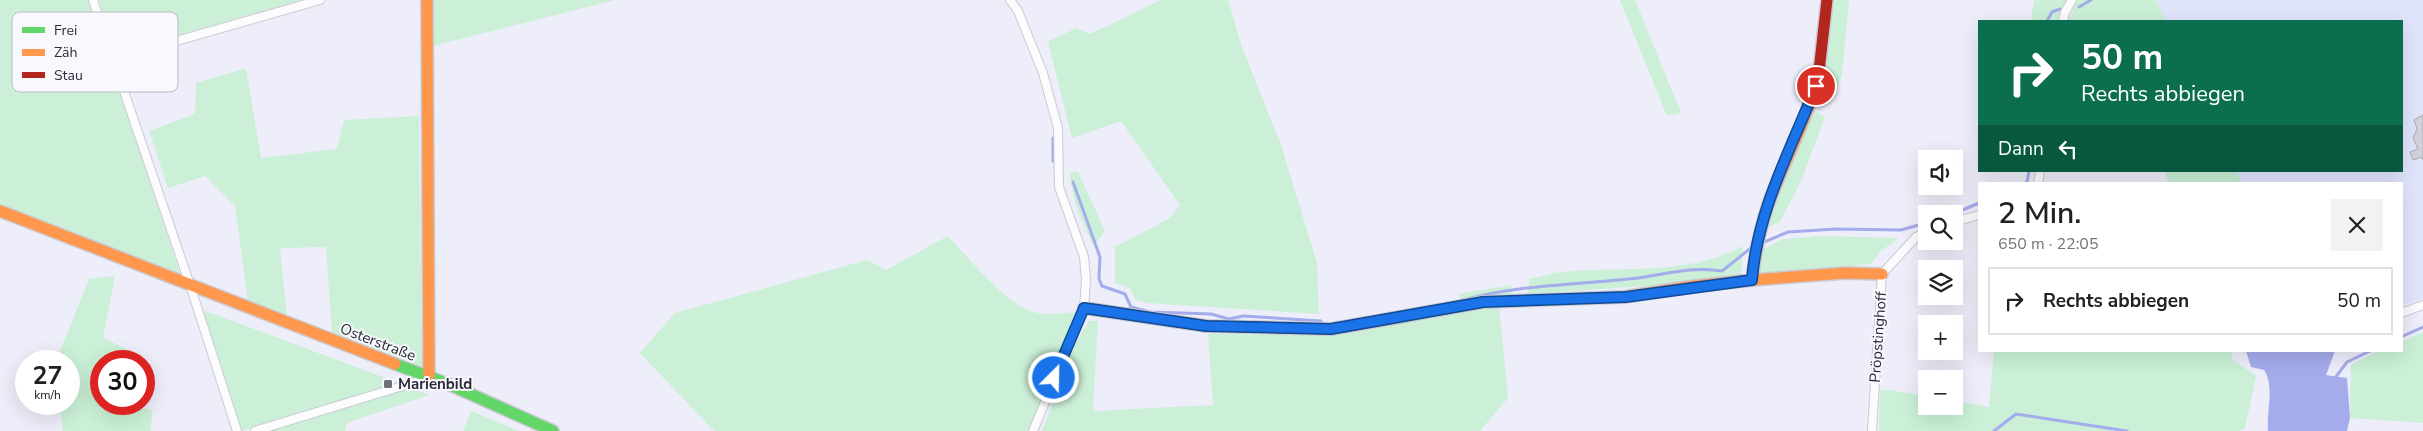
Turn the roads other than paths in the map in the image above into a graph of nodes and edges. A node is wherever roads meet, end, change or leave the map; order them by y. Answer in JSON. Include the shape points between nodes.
{"nodes":[{"id":1,"x":93,"y":0,"type":"edge"},
{"id":2,"x":320,"y":0,"type":"edge"},
{"id":3,"x":427,"y":0,"type":"edge"},
{"id":4,"x":1010,"y":0,"type":"edge"},
{"id":5,"x":1827,"y":0,"type":"edge"},
{"id":6,"x":2072,"y":0,"type":"edge"},
{"id":7,"x":97,"y":12,"type":"edge"},
{"id":8,"x":2063,"y":20,"type":"edge"},
{"id":9,"x":178,"y":40,"type":"edge"},
{"id":10,"x":124,"y":92,"type":"edge"},
{"id":11,"x":0,"y":211,"type":"edge"},
{"id":12,"x":1978,"y":215,"type":"edge"},
{"id":13,"x":1963,"y":219,"type":"edge"},
{"id":14,"x":1918,"y":236,"type":"edge"},
{"id":15,"x":1882,"y":274,"type":"junction"},
{"id":16,"x":1752,"y":280,"type":"junction"},
{"id":17,"x":190,"y":285,"type":"junction"},
{"id":18,"x":2423,"y":305,"type":"edge"},
{"id":19,"x":1084,"y":308,"type":"junction"},
{"id":20,"x":2403,"y":312,"type":"edge"},
{"id":21,"x":429,"y":378,"type":"junction"},
{"id":22,"x":237,"y":431,"type":"edge"},
{"id":23,"x":256,"y":431,"type":"edge"},
{"id":24,"x":553,"y":431,"type":"edge"},
{"id":25,"x":1033,"y":431,"type":"edge"},
{"id":26,"x":1872,"y":431,"type":"edge"}],
"edges":[{"from":1,"to":7,"type":"street"},
{"from":2,"to":9,"type":"street"},
{"from":3,"to":21,"type":"street"},
{"from":4,"to":19,"type":"street","via":[[1018,11],[1043,73],[1058,128],[1059,188],[1084,257]]},
{"from":5,"to":16,"type":"street","via":[[1816,86],[1766,207]]},
{"from":6,"to":8,"type":"street"},
{"from":10,"to":17,"type":"street"},
{"from":11,"to":17,"type":"street","name":"Osterstraße"},
{"from":12,"to":13,"type":"street"},
{"from":14,"to":15,"type":"street","name":"Pröpstinghoff"},
{"from":15,"to":16,"type":"street","via":[[1845,273]]},
{"from":15,"to":26,"type":"street","name":"Pröpstinghoff"},
{"from":16,"to":19,"type":"street","via":[[1626,297],[1483,302],[1331,329],[1206,326]]},
{"from":17,"to":21,"type":"street","name":"Osterstraße"},
{"from":17,"to":22,"type":"street"},
{"from":18,"to":20,"type":"street"},
{"from":19,"to":25,"type":"street"},
{"from":21,"to":23,"type":"street"},
{"from":21,"to":24,"type":"street","name":"Osterstraße"}]}
